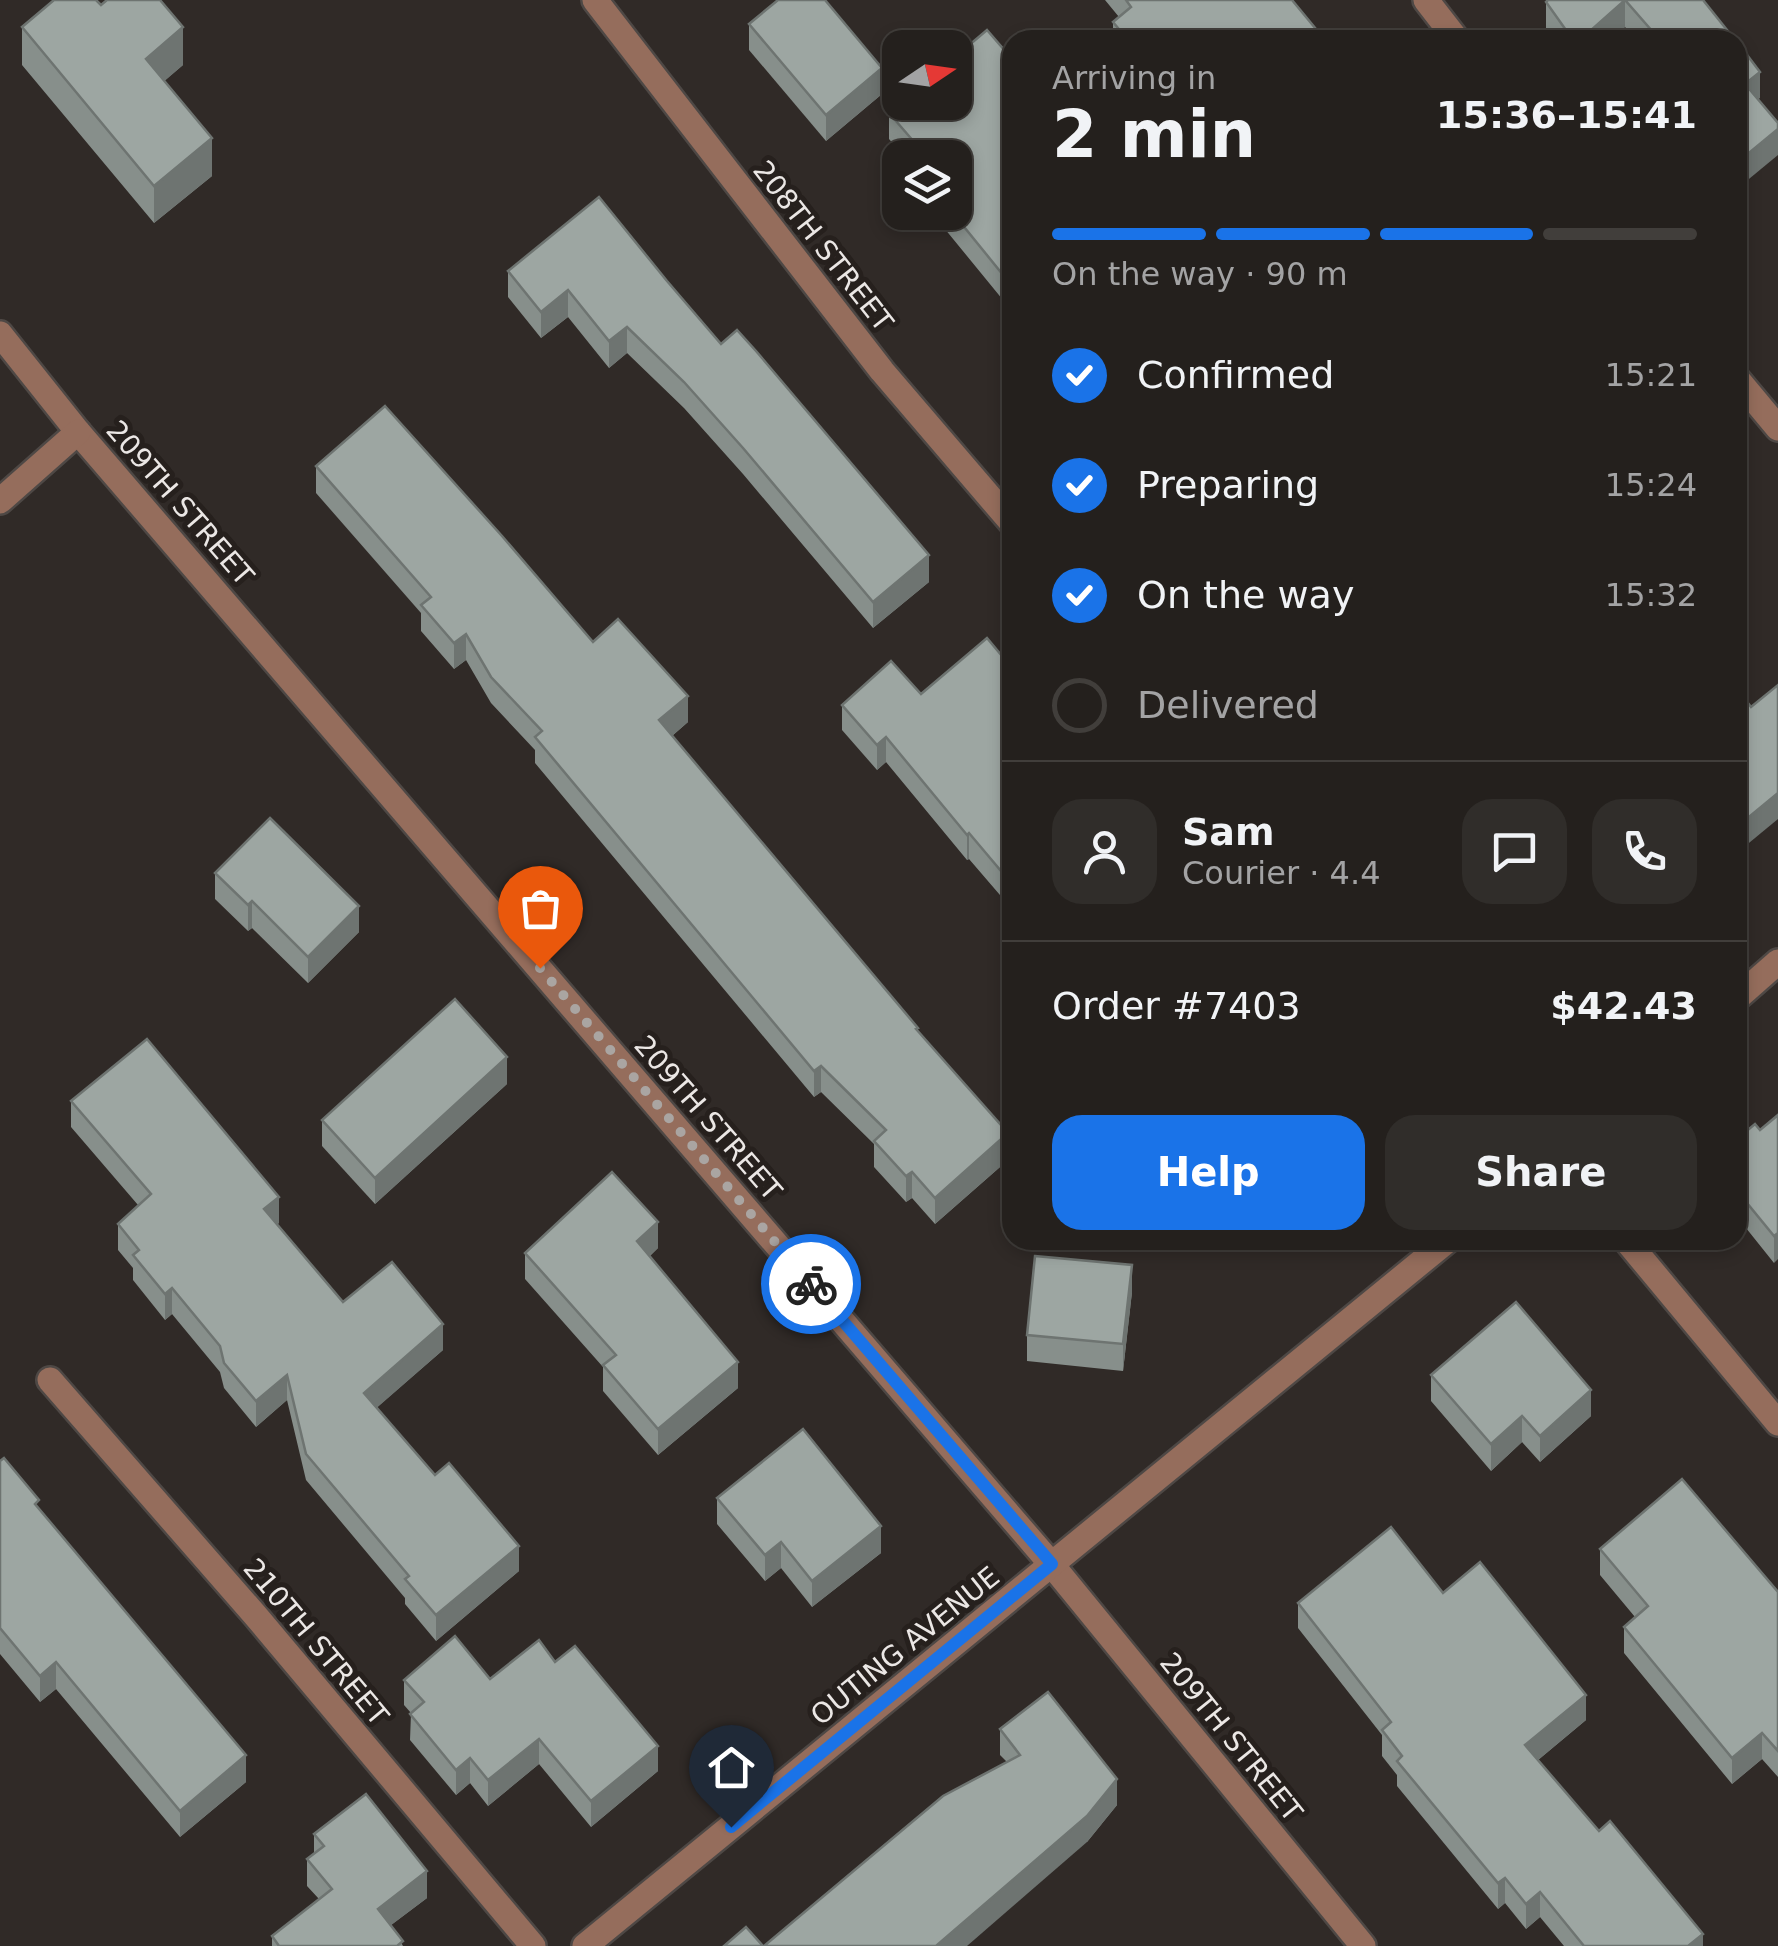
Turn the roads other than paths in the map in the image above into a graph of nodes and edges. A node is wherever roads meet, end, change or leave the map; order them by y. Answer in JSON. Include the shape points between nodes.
{"nodes":[{"id":1,"x":595,"y":0,"type":"edge"},
{"id":2,"x":1426,"y":0,"type":"edge"},
{"id":3,"x":1449,"y":30,"type":"edge"},
{"id":4,"x":0,"y":334,"type":"edge"},
{"id":5,"x":1747,"y":391,"type":"edge"},
{"id":6,"x":1778,"y":428,"type":"edge"},
{"id":7,"x":78,"y":432,"type":"junction"},
{"id":8,"x":0,"y":501,"type":"edge"},
{"id":9,"x":1002,"y":510,"type":"edge"},
{"id":10,"x":1778,"y":962,"type":"edge"},
{"id":11,"x":1747,"y":989,"type":"edge"},
{"id":12,"x":1436,"y":1250,"type":"edge"},
{"id":13,"x":1634,"y":1250,"type":"edge"},
{"id":14,"x":50,"y":1380,"type":"dead end"},
{"id":15,"x":1778,"y":1422,"type":"edge"},
{"id":16,"x":1052,"y":1564,"type":"junction"},
{"id":17,"x":533,"y":1946,"type":"edge"},
{"id":18,"x":585,"y":1946,"type":"edge"},
{"id":19,"x":1364,"y":1946,"type":"edge"}],
"edges":[{"from":1,"to":9,"type":"street","name":"208TH STREET","via":[[882,371]]},
{"from":2,"to":3,"type":"street"},
{"from":4,"to":7,"type":"street","name":"209TH STREET"},
{"from":5,"to":6,"type":"street"},
{"from":7,"to":8,"type":"street"},
{"from":7,"to":16,"type":"street","name":"209TH STREET"},
{"from":10,"to":11,"type":"street"},
{"from":12,"to":16,"type":"street","name":"OUTING AVENUE"},
{"from":13,"to":15,"type":"street"},
{"from":14,"to":17,"type":"street","name":"210TH STREET"},
{"from":16,"to":18,"type":"street","name":"OUTING AVENUE"},
{"from":16,"to":19,"type":"street","name":"209TH STREET"}]}
